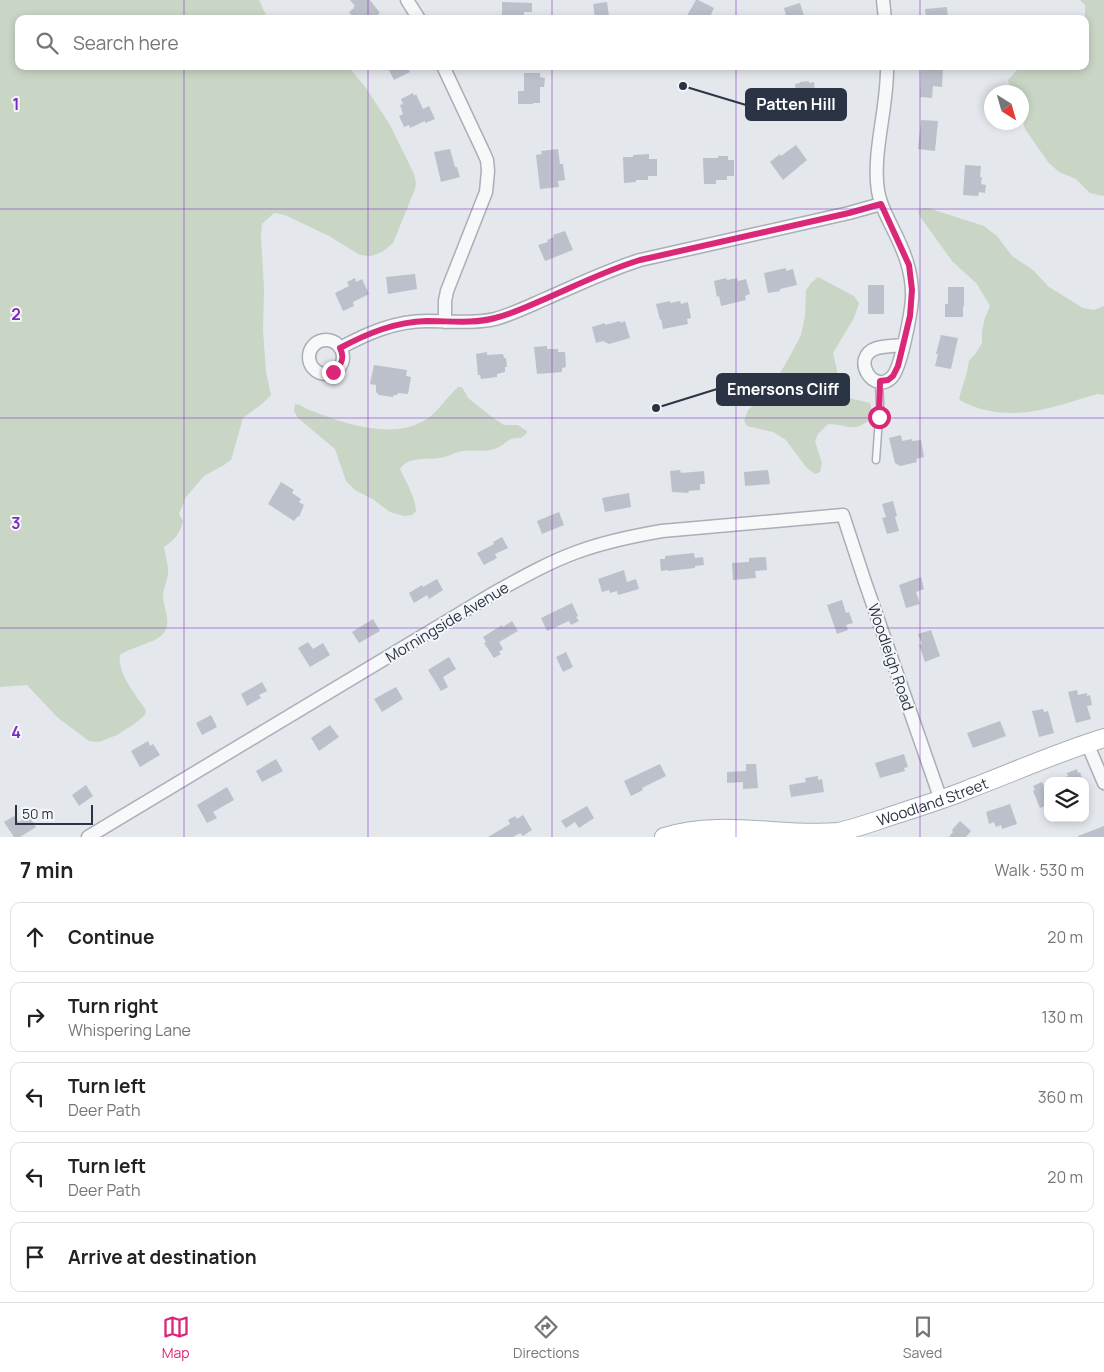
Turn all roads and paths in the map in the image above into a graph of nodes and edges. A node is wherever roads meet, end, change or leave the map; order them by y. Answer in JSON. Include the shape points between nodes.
{"nodes":[{"id":1,"x":407,"y":0,"type":"edge"},
{"id":2,"x":883,"y":0,"type":"edge"},
{"id":3,"x":416,"y":15,"type":"edge"},
{"id":4,"x":885,"y":15,"type":"edge"},
{"id":5,"x":445,"y":70,"type":"edge"},
{"id":6,"x":887,"y":70,"type":"edge"},
{"id":7,"x":881,"y":204,"type":"junction"},
{"id":8,"x":445,"y":322,"type":"junction"},
{"id":9,"x":903,"y":345,"type":"junction"},
{"id":10,"x":340,"y":348,"type":"dead end"},
{"id":11,"x":880,"y":381,"type":"junction"},
{"id":12,"x":876,"y":460,"type":"dead end"},
{"id":13,"x":843,"y":515,"type":"joint"},
{"id":14,"x":1104,"y":738,"type":"edge"},
{"id":15,"x":1087,"y":743,"type":"junction"},
{"id":16,"x":1104,"y":783,"type":"edge"},
{"id":17,"x":941,"y":800,"type":"junction"},
{"id":18,"x":718,"y":833,"type":"edge"},
{"id":19,"x":88,"y":837,"type":"edge"},
{"id":20,"x":664,"y":837,"type":"edge"}],
"edges":[{"from":1,"to":3,"type":"street"},
{"from":2,"to":4,"type":"street"},
{"from":5,"to":8,"type":"street","via":[[482,148],[488,171],[484,198],[447,291]]},
{"from":6,"to":7,"type":"street","via":[[877,160]]},
{"from":7,"to":8,"type":"street","via":[[640,260],[496,318]]},
{"from":7,"to":9,"type":"street","via":[[904,254],[911,278],[910,316]]},
{"from":8,"to":10,"type":"street","via":[[399,324],[372,331]]},
{"from":9,"to":11,"type":"street","via":[[893,376]]},
{"from":9,"to":11,"type":"street","via":[[876,348],[867,355],[866,371],[872,379]]},
{"from":11,"to":12,"type":"lane"},
{"from":13,"to":17,"type":"street","name":"Woodleigh Road"},
{"from":13,"to":19,"type":"street","name":"Morningside Avenue","via":[[662,531],[596,546],[557,560],[494,593]]},
{"from":14,"to":15,"type":"street","name":"Woodland Street"},
{"from":15,"to":16,"type":"street"},
{"from":15,"to":17,"type":"street","name":"Woodland Street"},
{"from":17,"to":18,"type":"street","name":"Woodland Street","via":[[865,825],[828,833],[804,835],[738,830]]},
{"from":18,"to":20,"type":"street","name":"Woodland Street","via":[[685,832]]}]}
